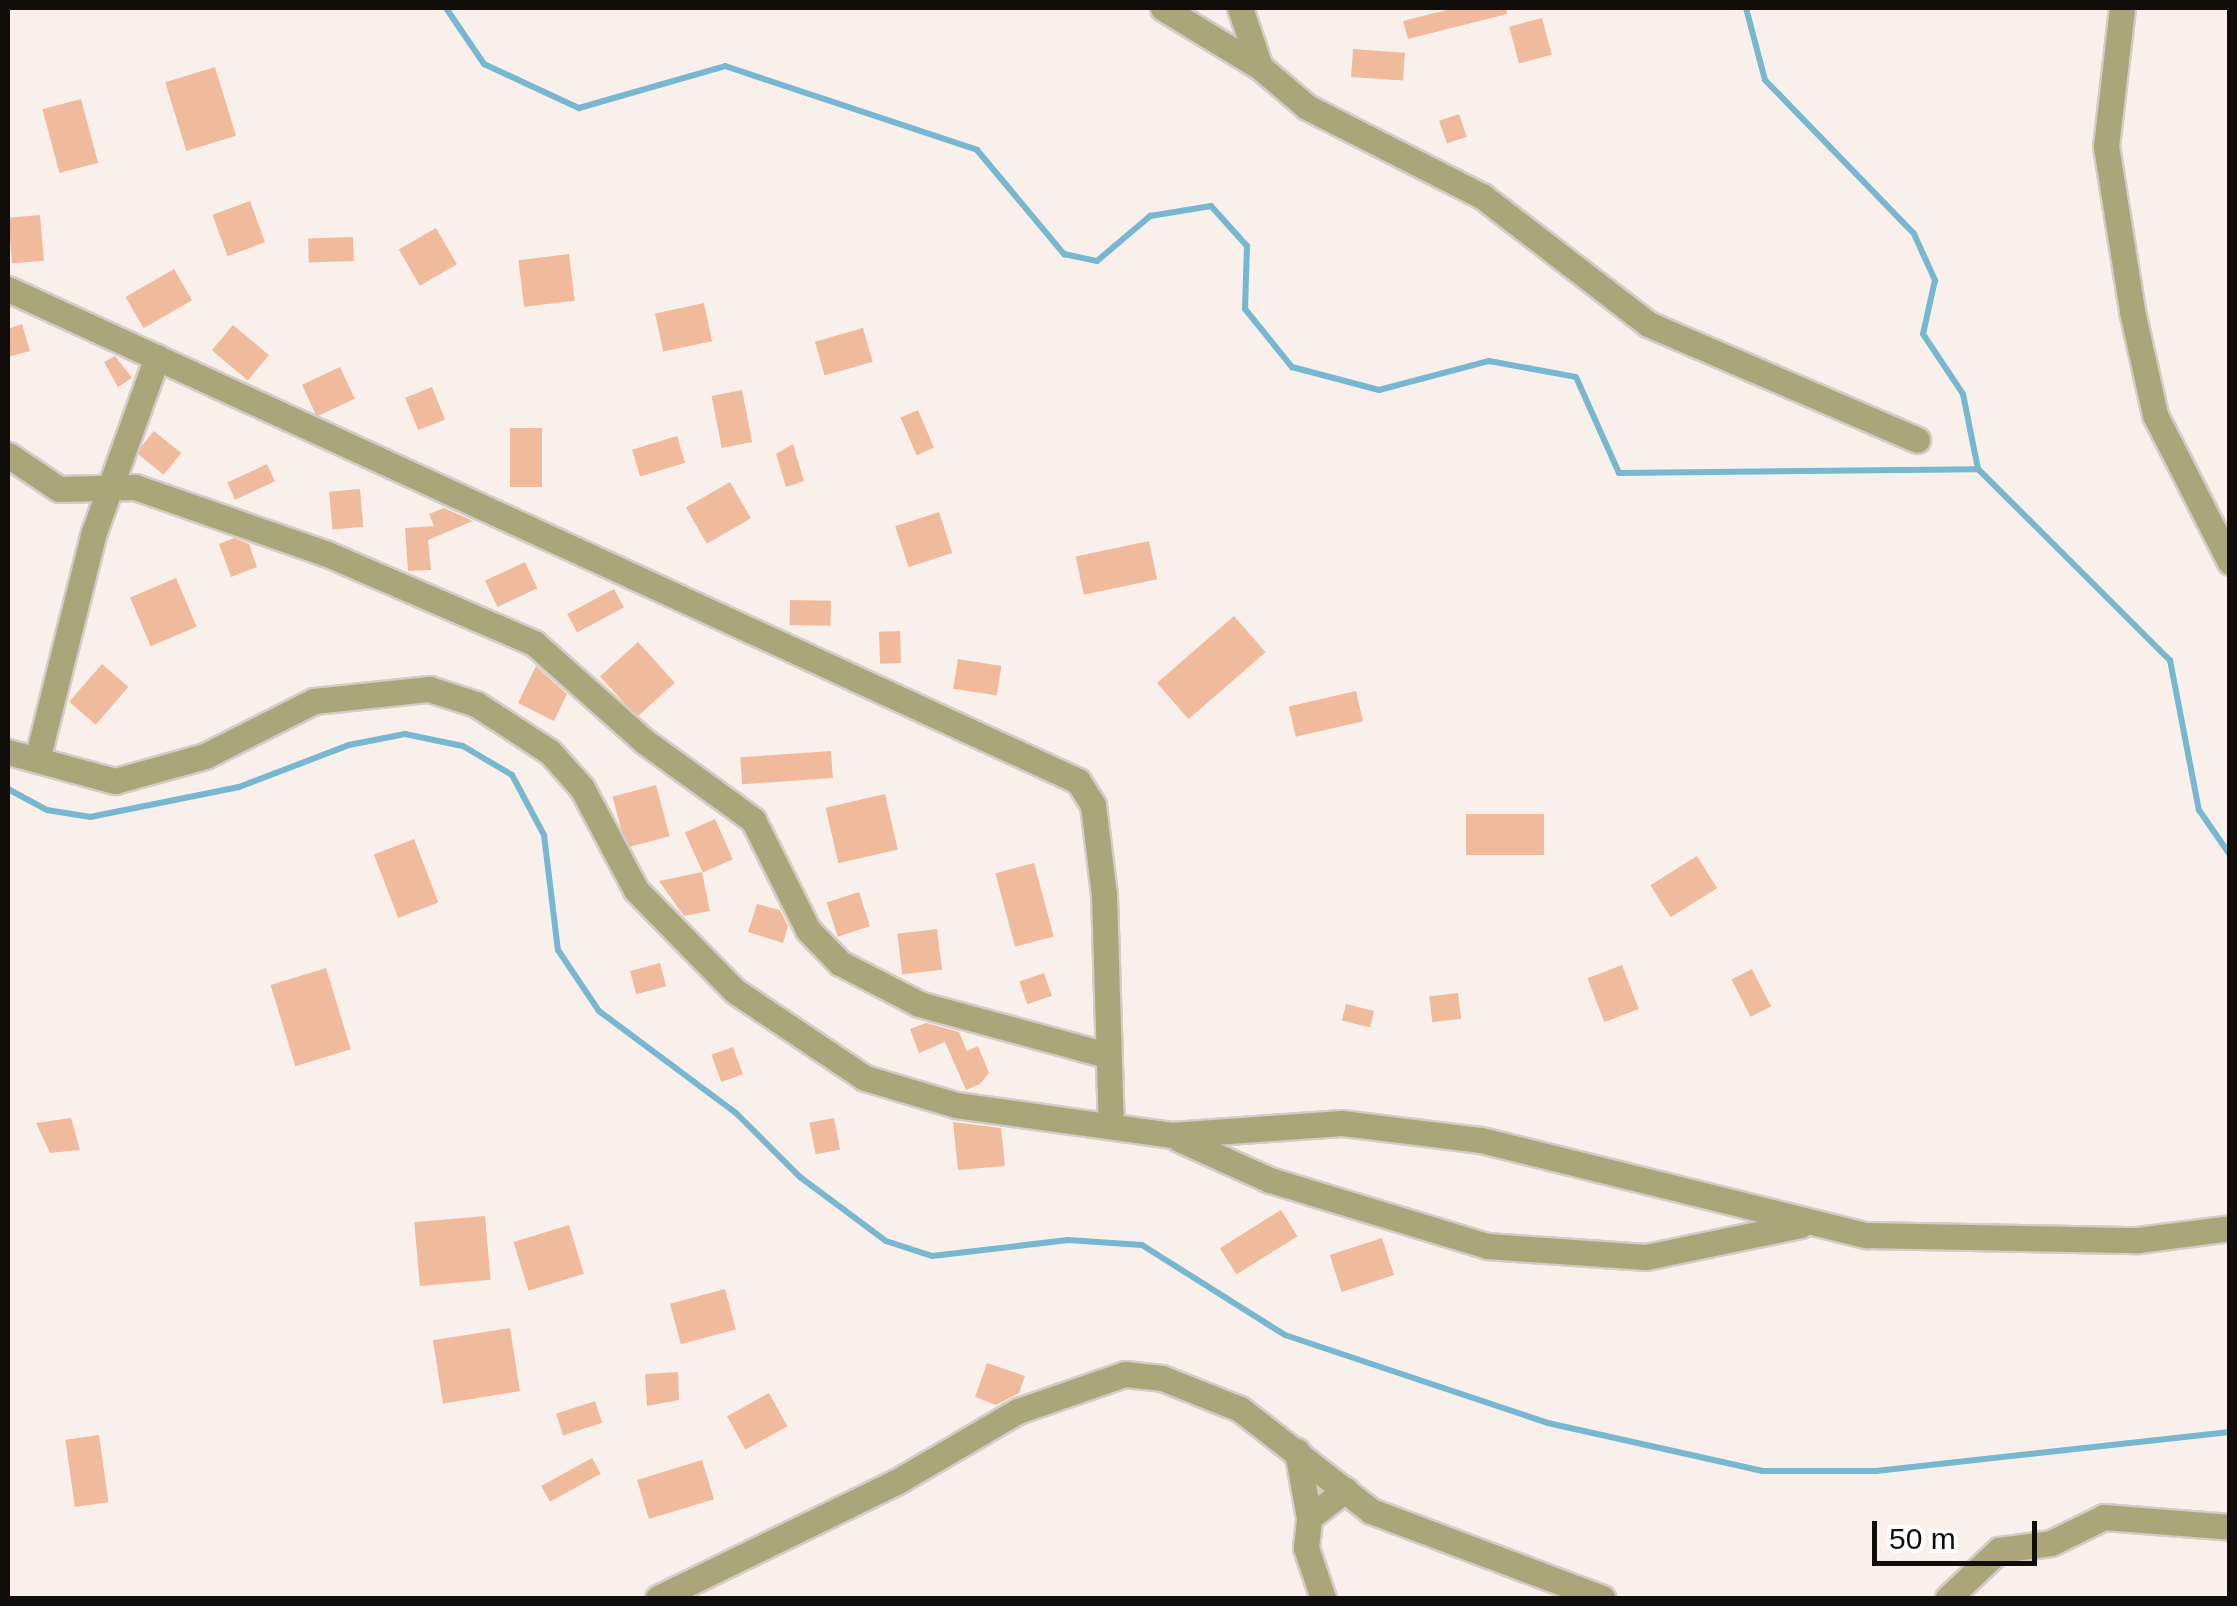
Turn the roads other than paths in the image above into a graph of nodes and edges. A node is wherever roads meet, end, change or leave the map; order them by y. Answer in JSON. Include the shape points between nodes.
{"nodes":[{"id":1,"x":1162,"y":8,"type":"edge"},
{"id":2,"x":1240,"y":8,"type":"edge"},
{"id":3,"x":2122,"y":8,"type":"edge"},
{"id":4,"x":1260,"y":67,"type":"junction"},
{"id":5,"x":8,"y":289,"type":"edge"},
{"id":6,"x":157,"y":356,"type":"junction"},
{"id":7,"x":1917,"y":440,"type":"dead end"},
{"id":8,"x":8,"y":455,"type":"edge"},
{"id":9,"x":111,"y":483,"type":"junction"},
{"id":10,"x":2230,"y":562,"type":"edge"},
{"id":11,"x":8,"y":752,"type":"edge"},
{"id":12,"x":38,"y":756,"type":"junction"},
{"id":13,"x":1106,"y":1056,"type":"junction"},
{"id":14,"x":1110,"y":1126,"type":"junction"},
{"id":15,"x":1170,"y":1135,"type":"junction"},
{"id":16,"x":1801,"y":1225,"type":"junction"},
{"id":17,"x":2230,"y":1228,"type":"edge"},
{"id":18,"x":1296,"y":1452,"type":"junction"},
{"id":19,"x":1345,"y":1490,"type":"junction"},
{"id":20,"x":1309,"y":1518,"type":"junction"},
{"id":21,"x":2230,"y":1527,"type":"edge"},
{"id":22,"x":658,"y":1598,"type":"edge"},
{"id":23,"x":1323,"y":1598,"type":"edge"},
{"id":24,"x":1602,"y":1598,"type":"edge"},
{"id":25,"x":1948,"y":1598,"type":"edge"}],
"edges":[{"from":1,"to":4,"type":"street"},
{"from":2,"to":4,"type":"street"},
{"from":3,"to":10,"type":"street","via":[[2106,146],[2125,276],[2155,415]]},
{"from":4,"to":7,"type":"street","via":[[1364,140],[1482,196],[1648,324]]},
{"from":5,"to":6,"type":"street"},
{"from":6,"to":9,"type":"street"},
{"from":6,"to":13,"type":"street","via":[[1078,781],[1094,806],[1104,894]]},
{"from":8,"to":9,"type":"street","via":[[59,489]]},
{"from":9,"to":12,"type":"street"},
{"from":9,"to":13,"type":"street","via":[[324,553],[534,643],[644,741],[753,820],[808,930],[840,963],[918,1004]]},
{"from":11,"to":12,"type":"street"},
{"from":12,"to":14,"type":"street","via":[[77,776],[115,781],[204,756],[314,701],[429,689],[476,704],[550,752],[582,788],[669,932],[804,1043],[864,1078],[956,1106]]},
{"from":13,"to":14,"type":"street"},
{"from":14,"to":15,"type":"street"},
{"from":15,"to":16,"type":"street","via":[[1342,1123],[1480,1140]]},
{"from":15,"to":16,"type":"street","via":[[1270,1180],[1486,1246],[1646,1257]]},
{"from":16,"to":17,"type":"street","via":[[1964,1241],[2138,1240]]},
{"from":18,"to":19,"type":"street"},
{"from":18,"to":20,"type":"street"},
{"from":18,"to":22,"type":"street","via":[[1200,1390],[1126,1374],[1093,1378],[964,1439],[704,1582]]},
{"from":19,"to":20,"type":"street"},
{"from":19,"to":24,"type":"street","via":[[1401,1525],[1474,1544]]},
{"from":20,"to":23,"type":"street","via":[[1306,1548]]},
{"from":21,"to":25,"type":"street","via":[[2104,1518],[2052,1543],[1999,1550]]}]}
